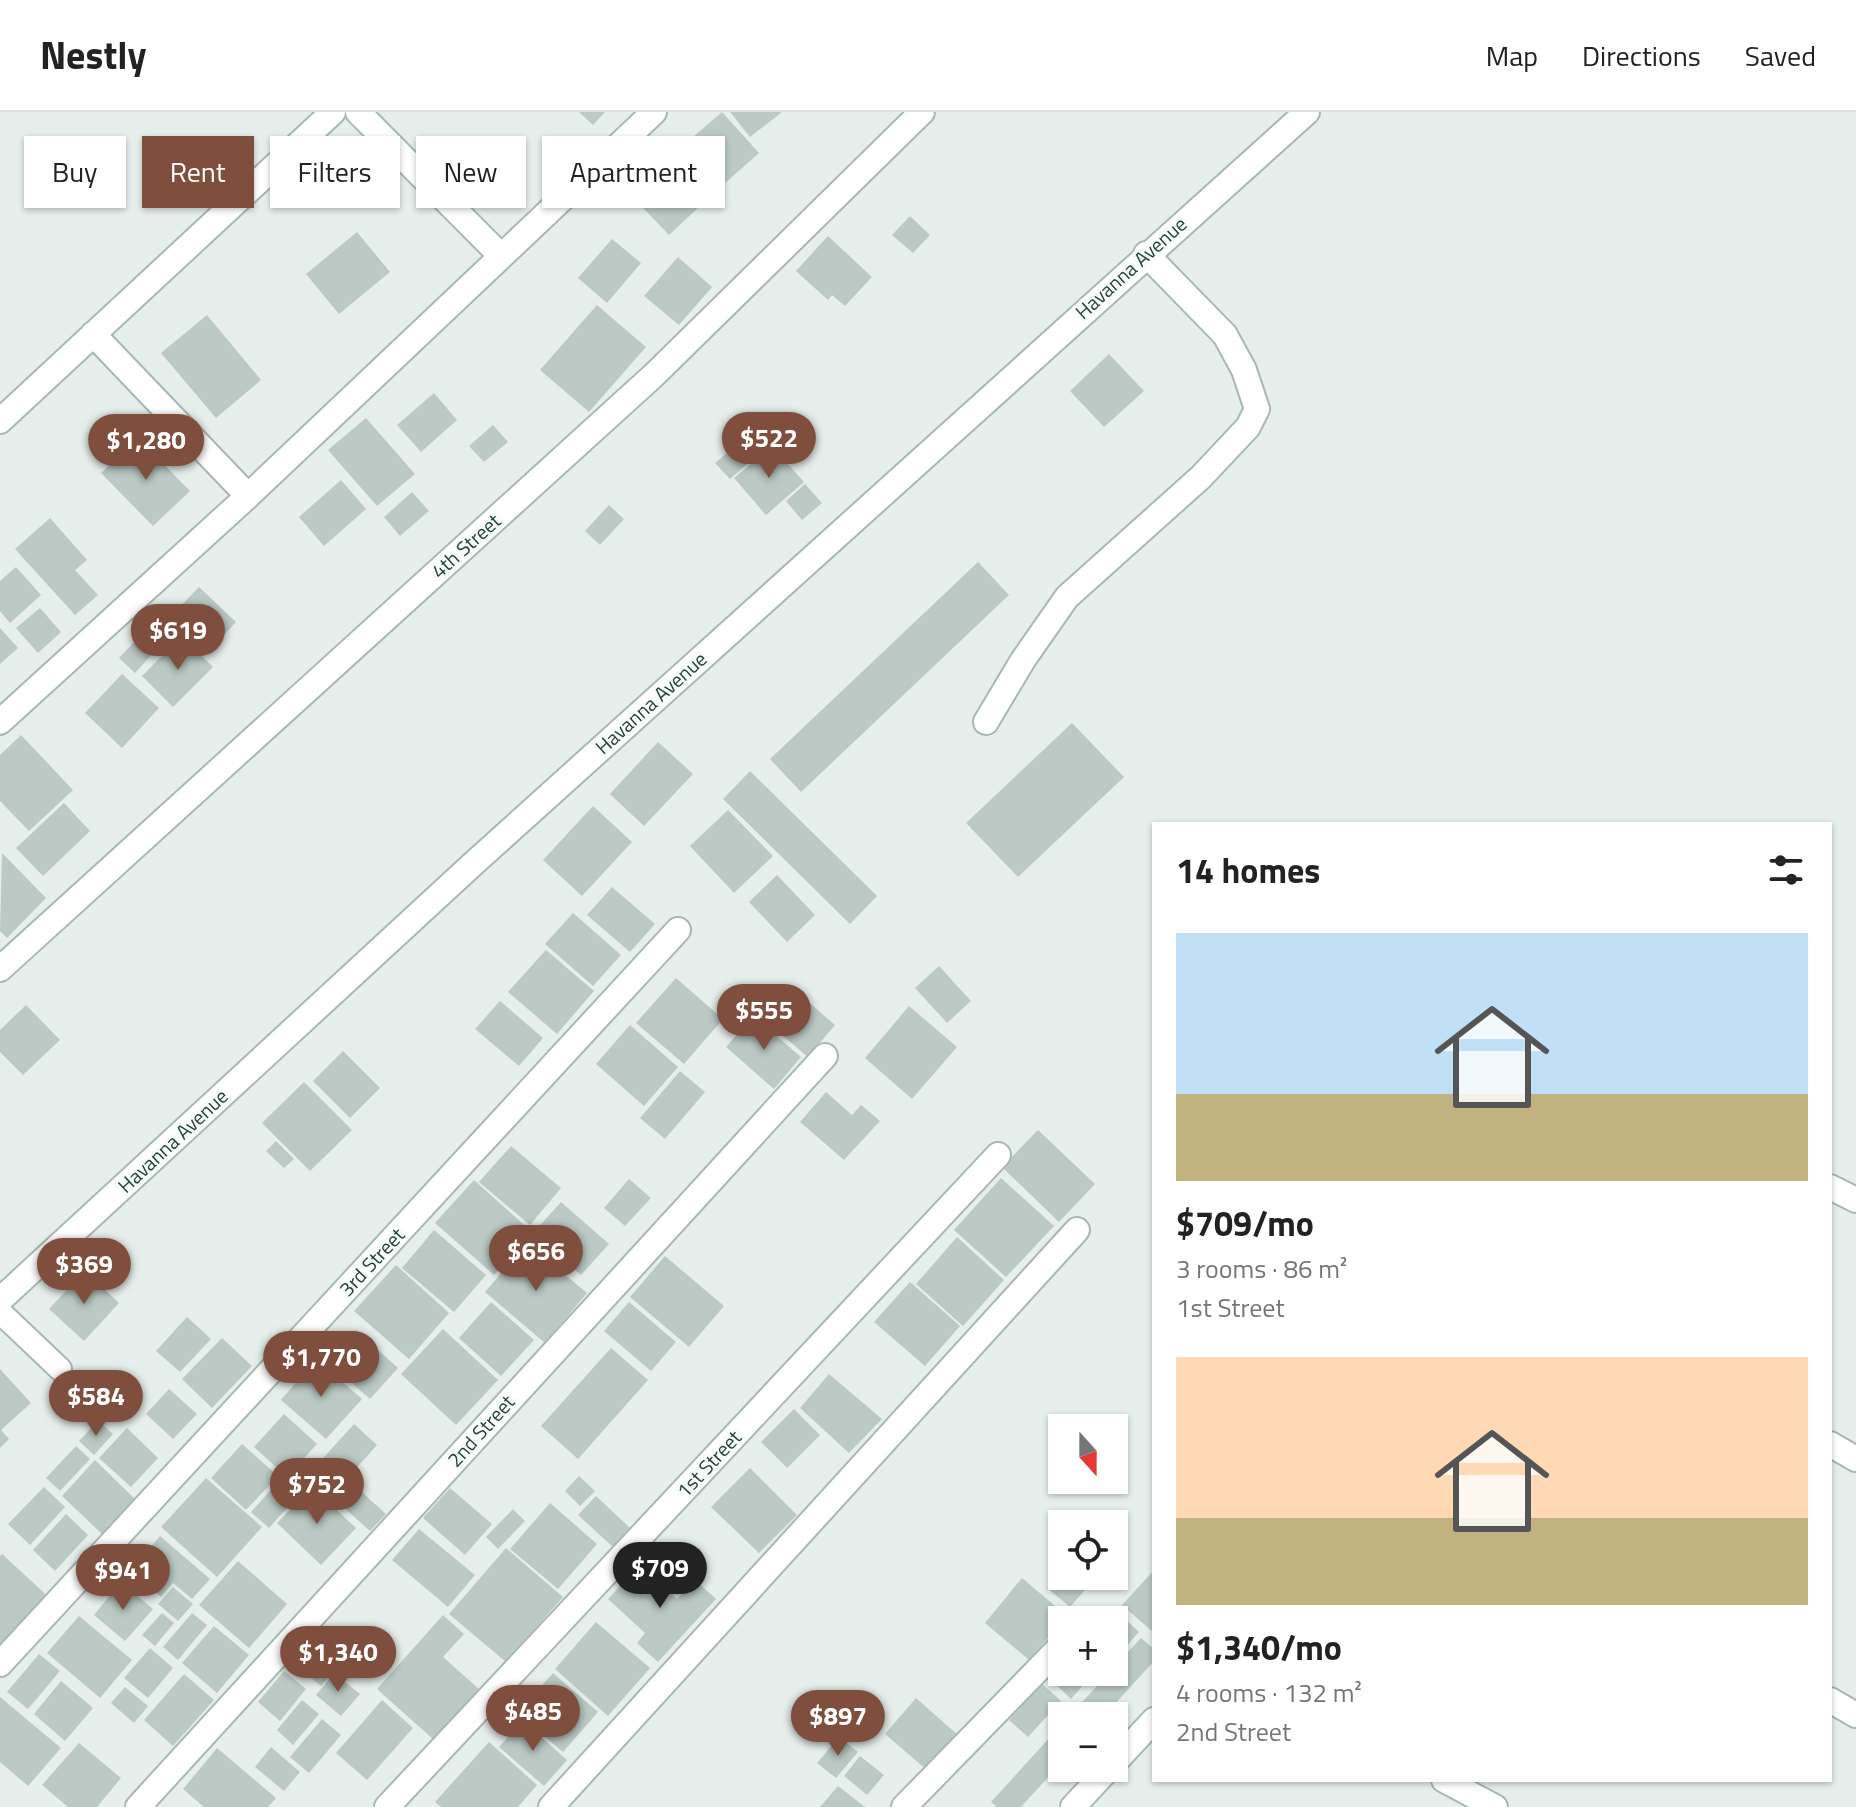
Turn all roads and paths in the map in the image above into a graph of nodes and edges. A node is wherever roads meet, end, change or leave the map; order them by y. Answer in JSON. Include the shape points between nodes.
{"nodes":[{"id":1,"x":333,"y":112,"type":"edge"},
{"id":2,"x":358,"y":112,"type":"edge"},
{"id":3,"x":654,"y":112,"type":"edge"},
{"id":4,"x":922,"y":112,"type":"edge"},
{"id":5,"x":1307,"y":112,"type":"edge"},
{"id":6,"x":1146,"y":254,"type":"junction"},
{"id":7,"x":501,"y":256,"type":"junction"},
{"id":8,"x":93,"y":334,"type":"junction"},
{"id":9,"x":0,"y":421,"type":"edge"},
{"id":10,"x":248,"y":496,"type":"junction"},
{"id":11,"x":0,"y":722,"type":"edge"},
{"id":12,"x":986,"y":722,"type":"dead end"},
{"id":13,"x":678,"y":930,"type":"dead end"},
{"id":14,"x":0,"y":969,"type":"edge"},
{"id":15,"x":825,"y":1056,"type":"dead end"},
{"id":16,"x":998,"y":1155,"type":"dead end"},
{"id":17,"x":1832,"y":1188,"type":"edge"},
{"id":18,"x":1856,"y":1200,"type":"edge"},
{"id":19,"x":1077,"y":1230,"type":"dead end"},
{"id":20,"x":0,"y":1300,"type":"edge"},
{"id":21,"x":0,"y":1312,"type":"edge"},
{"id":22,"x":60,"y":1369,"type":"dead end"},
{"id":23,"x":1832,"y":1445,"type":"edge"},
{"id":24,"x":1856,"y":1459,"type":"edge"},
{"id":25,"x":1048,"y":1659,"type":"edge"},
{"id":26,"x":0,"y":1664,"type":"edge"},
{"id":27,"x":1832,"y":1701,"type":"edge"},
{"id":28,"x":1856,"y":1715,"type":"edge"},
{"id":29,"x":1152,"y":1722,"type":"edge"},
{"id":30,"x":1128,"y":1748,"type":"edge"},
{"id":31,"x":1096,"y":1782,"type":"edge"},
{"id":32,"x":1448,"y":1782,"type":"edge"},
{"id":33,"x":138,"y":1807,"type":"edge"},
{"id":34,"x":387,"y":1807,"type":"edge"},
{"id":35,"x":551,"y":1807,"type":"edge"},
{"id":36,"x":904,"y":1807,"type":"edge"},
{"id":37,"x":1073,"y":1807,"type":"edge"},
{"id":38,"x":1495,"y":1807,"type":"edge"}],
"edges":[{"from":1,"to":8,"type":"street"},
{"from":2,"to":7,"type":"street"},
{"from":3,"to":7,"type":"street"},
{"from":4,"to":14,"type":"street","name":"4th Street","via":[[654,375]]},
{"from":5,"to":6,"type":"street","name":"Havanna Avenue"},
{"from":6,"to":12,"type":"street","via":[[1225,335],[1257,409],[1248,427],[1201,477],[1067,597]]},
{"from":6,"to":20,"type":"street","name":"Havanna Avenue"},
{"from":7,"to":10,"type":"street"},
{"from":8,"to":9,"type":"street"},
{"from":8,"to":10,"type":"street"},
{"from":10,"to":11,"type":"street"},
{"from":13,"to":26,"type":"street","name":"3rd Street"},
{"from":15,"to":33,"type":"street","name":"2nd Street"},
{"from":16,"to":34,"type":"street","name":"1st Street"},
{"from":17,"to":18,"type":"street"},
{"from":19,"to":35,"type":"street"},
{"from":21,"to":22,"type":"lane"},
{"from":23,"to":24,"type":"street"},
{"from":25,"to":36,"type":"street"},
{"from":27,"to":28,"type":"street"},
{"from":29,"to":30,"type":"street"},
{"from":31,"to":37,"type":"street"},
{"from":32,"to":38,"type":"street"}]}
